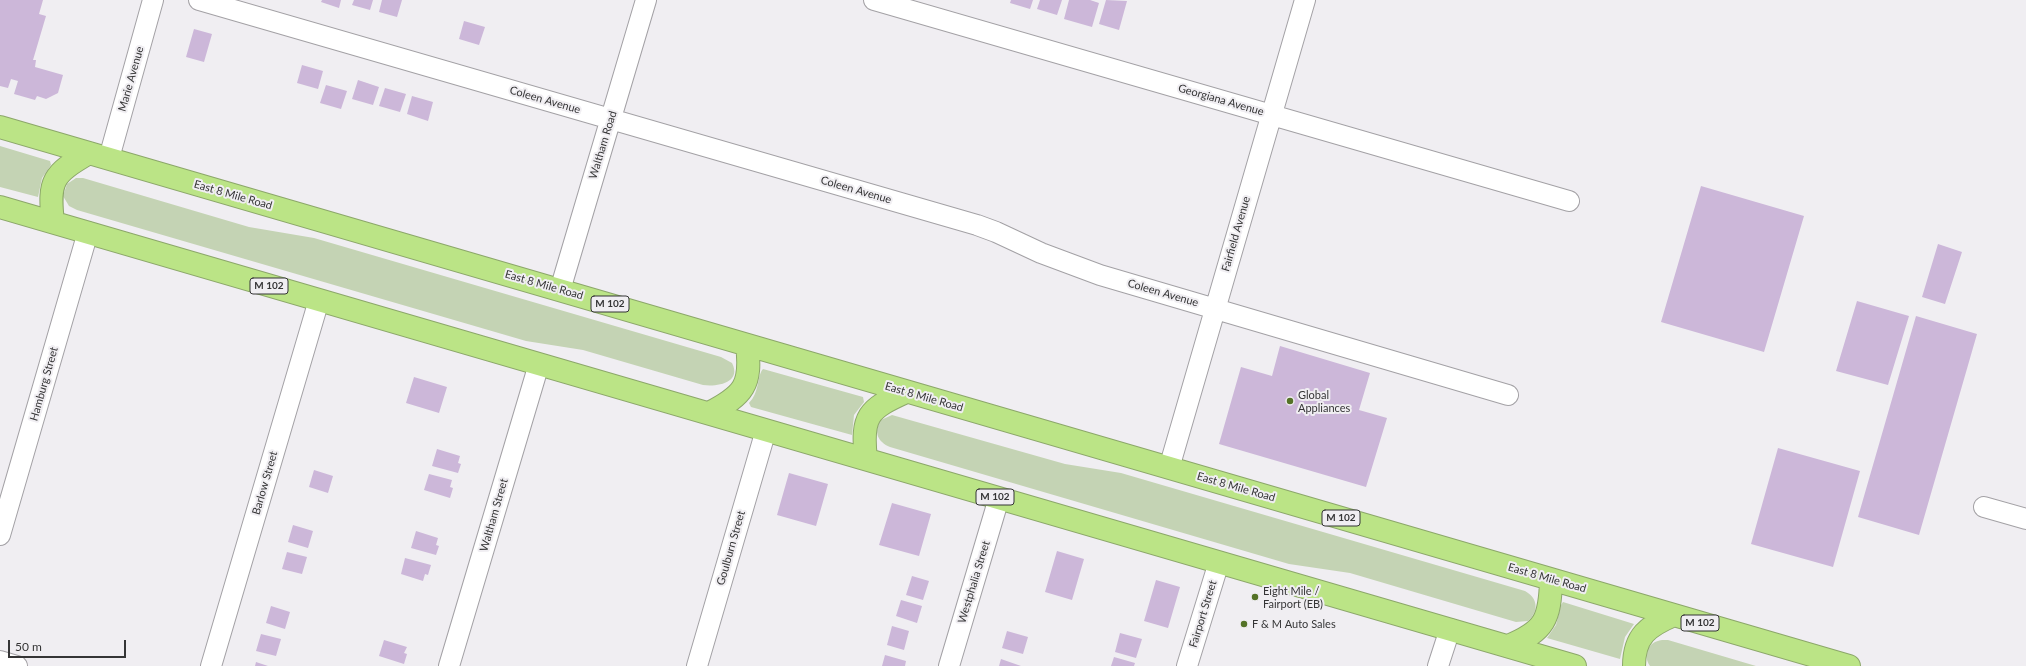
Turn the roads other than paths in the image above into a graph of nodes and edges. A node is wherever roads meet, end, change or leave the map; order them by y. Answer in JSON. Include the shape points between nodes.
{"nodes":[{"id":1,"x":153,"y":0,"type":"edge"},
{"id":2,"x":199,"y":0,"type":"edge"},
{"id":3,"x":646,"y":0,"type":"edge"},
{"id":4,"x":874,"y":0,"type":"edge"},
{"id":5,"x":1305,"y":0,"type":"edge"},
{"id":6,"x":1271,"y":115,"type":"junction"},
{"id":7,"x":611,"y":119,"type":"junction"},
{"id":8,"x":0,"y":127,"type":"edge"},
{"id":9,"x":99,"y":156,"type":"junction"},
{"id":10,"x":1569,"y":201,"type":"dead end"},
{"id":11,"x":0,"y":207,"type":"edge"},
{"id":12,"x":53,"y":222,"type":"junction"},
{"id":13,"x":88,"y":232,"type":"junction"},
{"id":14,"x":560,"y":290,"type":"junction"},
{"id":15,"x":319,"y":300,"type":"junction"},
{"id":16,"x":1215,"y":308,"type":"junction"},
{"id":17,"x":747,"y":345,"type":"junction"},
{"id":18,"x":539,"y":364,"type":"junction"},
{"id":19,"x":906,"y":392,"type":"junction"},
{"id":20,"x":1508,"y":395,"type":"dead end"},
{"id":21,"x":709,"y":414,"type":"junction"},
{"id":22,"x":766,"y":430,"type":"junction"},
{"id":23,"x":866,"y":459,"type":"junction"},
{"id":24,"x":1169,"y":468,"type":"junction"},
{"id":25,"x":999,"y":498,"type":"junction"},
{"id":26,"x":1984,"y":507,"type":"dead end"},
{"id":27,"x":2026,"y":519,"type":"edge"},
{"id":28,"x":0,"y":535,"type":"edge"},
{"id":29,"x":1219,"y":562,"type":"junction"},
{"id":30,"x":1551,"y":580,"type":"junction"},
{"id":31,"x":1674,"y":615,"type":"junction"},
{"id":32,"x":1450,"y":630,"type":"junction"},
{"id":33,"x":1508,"y":646,"type":"junction"},
{"id":34,"x":0,"y":661,"type":"edge"},
{"id":35,"x":17,"y":666,"type":"edge"},
{"id":36,"x":211,"y":666,"type":"edge"},
{"id":37,"x":449,"y":666,"type":"edge"},
{"id":38,"x":697,"y":666,"type":"edge"},
{"id":39,"x":949,"y":666,"type":"edge"},
{"id":40,"x":1187,"y":666,"type":"edge"},
{"id":41,"x":1438,"y":666,"type":"edge"},
{"id":42,"x":1575,"y":666,"type":"edge"},
{"id":43,"x":1634,"y":666,"type":"edge"},
{"id":44,"x":1849,"y":666,"type":"edge"}],
"edges":[{"from":1,"to":9,"type":"street","name":"Marie Avenue"},
{"from":2,"to":7,"type":"street","name":"Coleen Avenue"},
{"from":3,"to":7,"type":"street","name":"Waltham Road"},
{"from":4,"to":6,"type":"street","name":"Georgiana Avenue"},
{"from":5,"to":6,"type":"street","name":"Fairfield Avenue"},
{"from":6,"to":10,"type":"street","name":"Georgiana Avenue"},
{"from":6,"to":16,"type":"street","name":"Fairfield Avenue"},
{"from":7,"to":14,"type":"street","name":"Waltham Road"},
{"from":7,"to":16,"type":"street","name":"Coleen Avenue","via":[[977,225],[1100,275]]},
{"from":8,"to":9,"type":"highway","name":"East 8 Mile Road","number":"M 102"},
{"from":9,"to":12,"type":"highway","via":[[71,164],[55,180],[51,195]]},
{"from":9,"to":14,"type":"highway","name":"East 8 Mile Road","number":"M 102"},
{"from":11,"to":12,"type":"highway","number":"M 102"},
{"from":12,"to":13,"type":"highway","number":"M 102"},
{"from":13,"to":15,"type":"highway","number":"M 102"},
{"from":13,"to":28,"type":"street","name":"Hamburg Street"},
{"from":14,"to":17,"type":"highway","name":"East 8 Mile Road","number":"M 102"},
{"from":15,"to":18,"type":"highway","number":"M 102"},
{"from":15,"to":36,"type":"street","name":"Barlow Street"},
{"from":16,"to":20,"type":"street","name":"Coleen Avenue"},
{"from":16,"to":24,"type":"street","name":"Fairfield Avenue"},
{"from":17,"to":19,"type":"highway","name":"East 8 Mile Road","number":"M 102"},
{"from":17,"to":21,"type":"highway","via":[[748,370],[743,389],[728,404]]},
{"from":18,"to":21,"type":"highway","number":"M 102"},
{"from":18,"to":37,"type":"street","name":"Waltham Street"},
{"from":19,"to":23,"type":"highway","via":[[882,403],[869,416],[864,435]]},
{"from":19,"to":24,"type":"highway","name":"East 8 Mile Road","number":"M 102"},
{"from":21,"to":22,"type":"highway","number":"M 102"},
{"from":22,"to":23,"type":"highway","number":"M 102"},
{"from":22,"to":38,"type":"street","name":"Goulburn Street"},
{"from":23,"to":25,"type":"highway","number":"M 102"},
{"from":24,"to":30,"type":"highway","name":"East 8 Mile Road","number":"M 102"},
{"from":25,"to":29,"type":"highway","number":"M 102"},
{"from":25,"to":39,"type":"street","name":"Westphalia Street"},
{"from":26,"to":27,"type":"street"},
{"from":29,"to":32,"type":"highway","number":"M 102"},
{"from":29,"to":40,"type":"street","name":"Fairport Street"},
{"from":30,"to":31,"type":"highway","name":"East 8 Mile Road","number":"M 102"},
{"from":30,"to":33,"type":"highway","via":[[1549,605],[1543,623],[1536,632]]},
{"from":31,"to":43,"type":"highway","via":[[1655,623],[1645,632],[1635,649]]},
{"from":31,"to":44,"type":"highway","name":"East 8 Mile Road","number":"M 102"},
{"from":32,"to":33,"type":"highway","number":"M 102"},
{"from":32,"to":41,"type":"street"},
{"from":33,"to":42,"type":"highway","number":"M 102"},
{"from":34,"to":35,"type":"street"}]}
